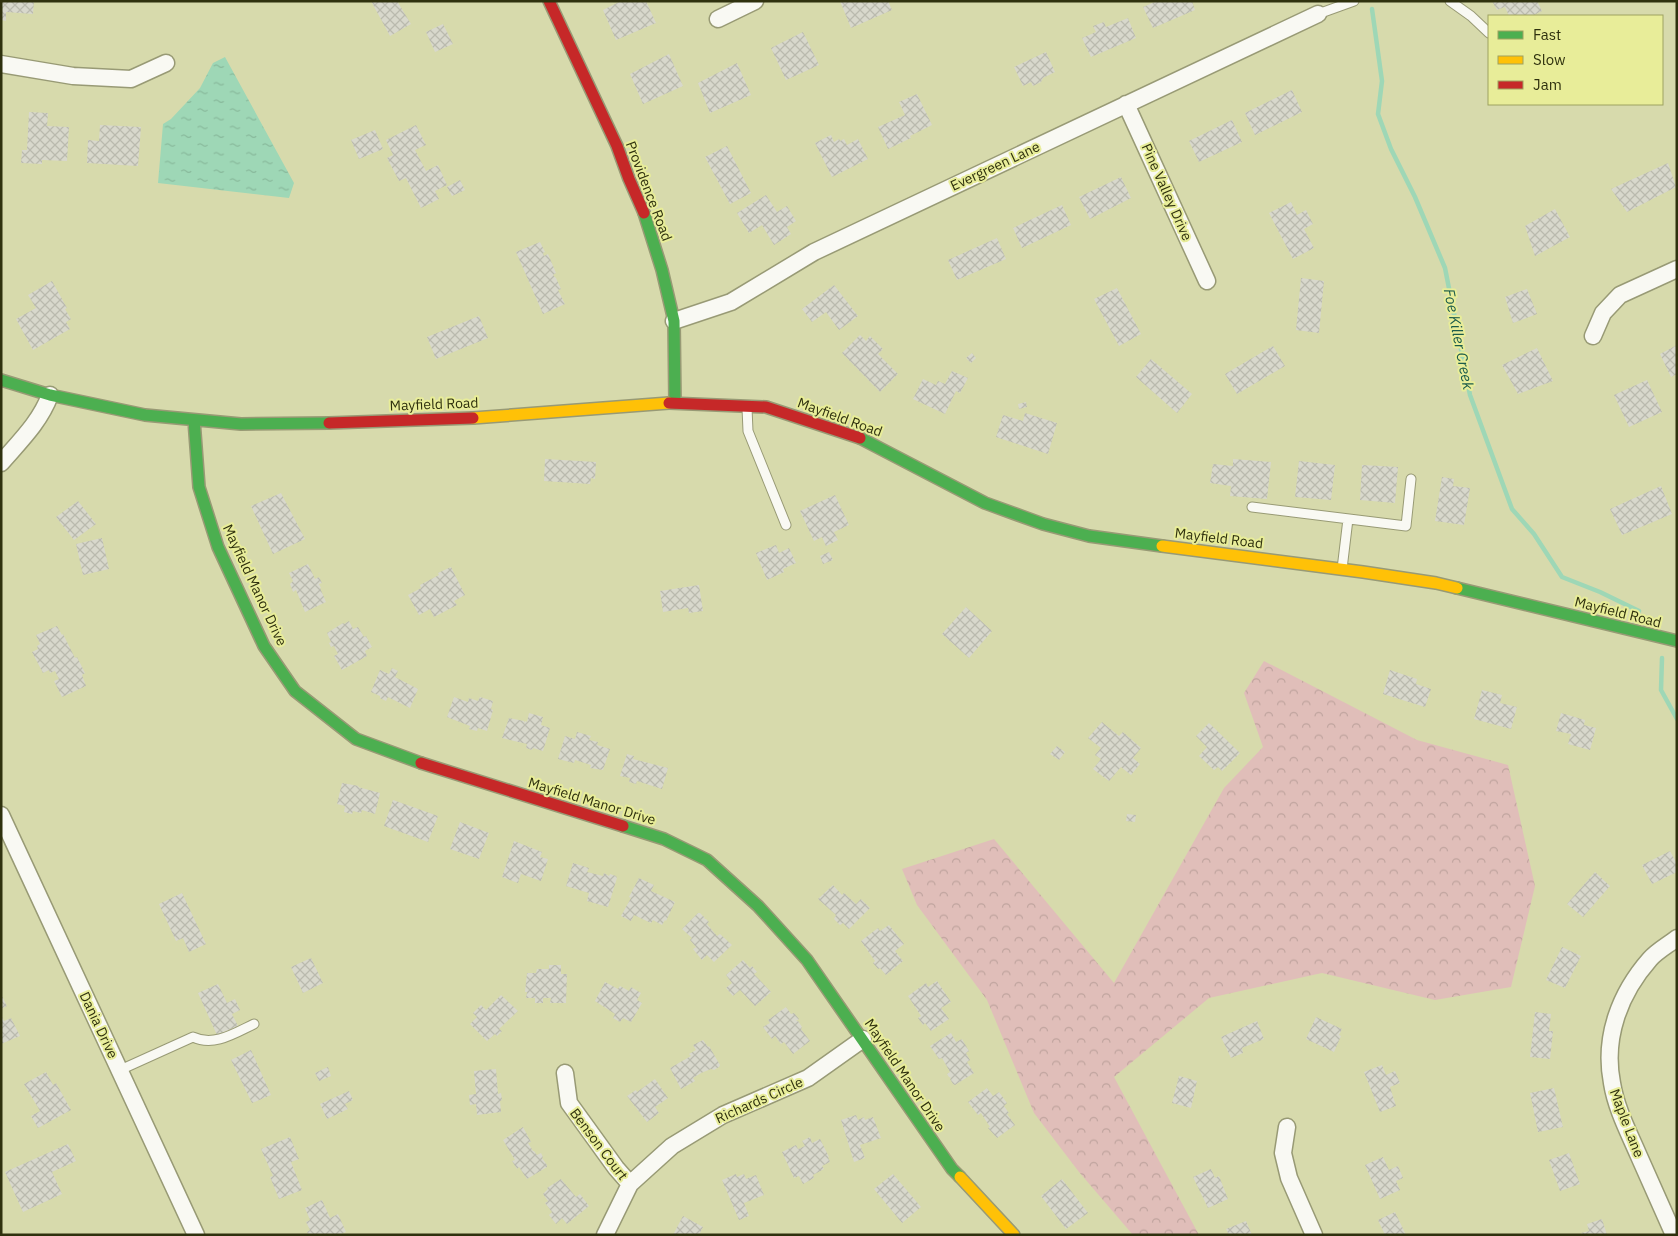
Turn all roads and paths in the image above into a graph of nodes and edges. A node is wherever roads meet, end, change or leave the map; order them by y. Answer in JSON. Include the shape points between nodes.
{"nodes":[{"id":1,"x":549,"y":1,"type":"edge"},
{"id":2,"x":755,"y":1,"type":"edge"},
{"id":3,"x":1354,"y":1,"type":"edge"},
{"id":4,"x":1450,"y":1,"type":"edge"},
{"id":5,"x":1318,"y":14,"type":"joint"},
{"id":6,"x":718,"y":19,"type":"dead end"},
{"id":7,"x":1488,"y":32,"type":"edge"},
{"id":8,"x":166,"y":62,"type":"dead end"},
{"id":9,"x":1,"y":64,"type":"edge"},
{"id":10,"x":1126,"y":104,"type":"junction"},
{"id":11,"x":1677,"y":269,"type":"edge"},
{"id":12,"x":1207,"y":281,"type":"dead end"},
{"id":13,"x":674,"y":321,"type":"junction"},
{"id":14,"x":1593,"y":336,"type":"dead end"},
{"id":15,"x":1,"y":380,"type":"edge"},
{"id":16,"x":50,"y":395,"type":"junction"},
{"id":17,"x":675,"y":403,"type":"junction"},
{"id":18,"x":747,"y":405,"type":"junction"},
{"id":19,"x":194,"y":420,"type":"junction"},
{"id":20,"x":1,"y":463,"type":"edge"},
{"id":21,"x":1411,"y":479,"type":"dead end"},
{"id":22,"x":1252,"y":507,"type":"dead end"},
{"id":23,"x":1348,"y":519,"type":"junction"},
{"id":24,"x":786,"y":525,"type":"dead end"},
{"id":25,"x":1342,"y":569,"type":"junction"},
{"id":26,"x":1677,"y":641,"type":"edge"},
{"id":27,"x":1,"y":815,"type":"edge"},
{"id":28,"x":1677,"y":938,"type":"edge"},
{"id":29,"x":254,"y":1024,"type":"dead end"},
{"id":30,"x":863,"y":1040,"type":"junction"},
{"id":31,"x":120,"y":1070,"type":"junction"},
{"id":32,"x":565,"y":1073,"type":"dead end"},
{"id":33,"x":1287,"y":1127,"type":"dead end"},
{"id":34,"x":630,"y":1184,"type":"junction"},
{"id":35,"x":196,"y":1235,"type":"edge"},
{"id":36,"x":606,"y":1235,"type":"edge"},
{"id":37,"x":1014,"y":1235,"type":"edge"},
{"id":38,"x":1314,"y":1235,"type":"edge"},
{"id":39,"x":1674,"y":1235,"type":"edge"}],
"edges":[{"from":1,"to":13,"type":"street","name":"Providence Road","via":[[645,214]]},
{"from":2,"to":6,"type":"street"},
{"from":3,"to":5,"type":"lane"},
{"from":4,"to":7,"type":"lane"},
{"from":5,"to":10,"type":"street","name":"Evergreen Lane"},
{"from":8,"to":9,"type":"street","via":[[131,79],[73,76]]},
{"from":10,"to":12,"type":"street","name":"Pine Valley Drive"},
{"from":10,"to":13,"type":"street","name":"Evergreen Lane","via":[[814,252],[731,302]]},
{"from":11,"to":14,"type":"street","via":[[1620,296],[1603,313]]},
{"from":13,"to":17,"type":"street","name":"Providence Road"},
{"from":15,"to":16,"type":"street","name":"Mayfield Road"},
{"from":16,"to":19,"type":"street","name":"Mayfield Road","via":[[145,415]]},
{"from":16,"to":20,"type":"street","via":[[36,424]]},
{"from":17,"to":18,"type":"street","name":"Mayfield Road"},
{"from":17,"to":19,"type":"street","name":"Mayfield Road","via":[[400,421],[241,424]]},
{"from":18,"to":24,"type":"lane","via":[[748,431]]},
{"from":18,"to":25,"type":"street","name":"Mayfield Road","via":[[766,407],[859,437],[985,502],[1042,524],[1089,536]]},
{"from":19,"to":30,"type":"street","name":"Mayfield Manor Drive","via":[[199,487],[218,547],[264,646],[295,692],[356,739],[422,764],[664,839],[707,860],[758,906],[807,960]]},
{"from":21,"to":23,"type":"lane","via":[[1406,526]]},
{"from":22,"to":23,"type":"lane"},
{"from":23,"to":25,"type":"lane"},
{"from":25,"to":26,"type":"street","name":"Mayfield Road","via":[[1436,584]]},
{"from":27,"to":31,"type":"street","name":"Dania Drive"},
{"from":28,"to":39,"type":"street","name":"Maple Lane","via":[[1651,958],[1627,990],[1611,1035],[1610,1057],[1611,1082],[1620,1114]]},
{"from":29,"to":31,"type":"lane","via":[[215,1041],[193,1037]]},
{"from":30,"to":34,"type":"street","name":"Richards Circle","via":[[808,1078],[723,1114],[672,1146]]},
{"from":30,"to":37,"type":"street","name":"Mayfield Manor Drive","via":[[952,1169]]},
{"from":31,"to":35,"type":"street","name":"Dania Drive"},
{"from":32,"to":34,"type":"street","name":"Benson Court","via":[[569,1104]]},
{"from":33,"to":38,"type":"street","via":[[1283,1153],[1289,1178]]},
{"from":34,"to":36,"type":"street","name":"Richards Circle"}]}
